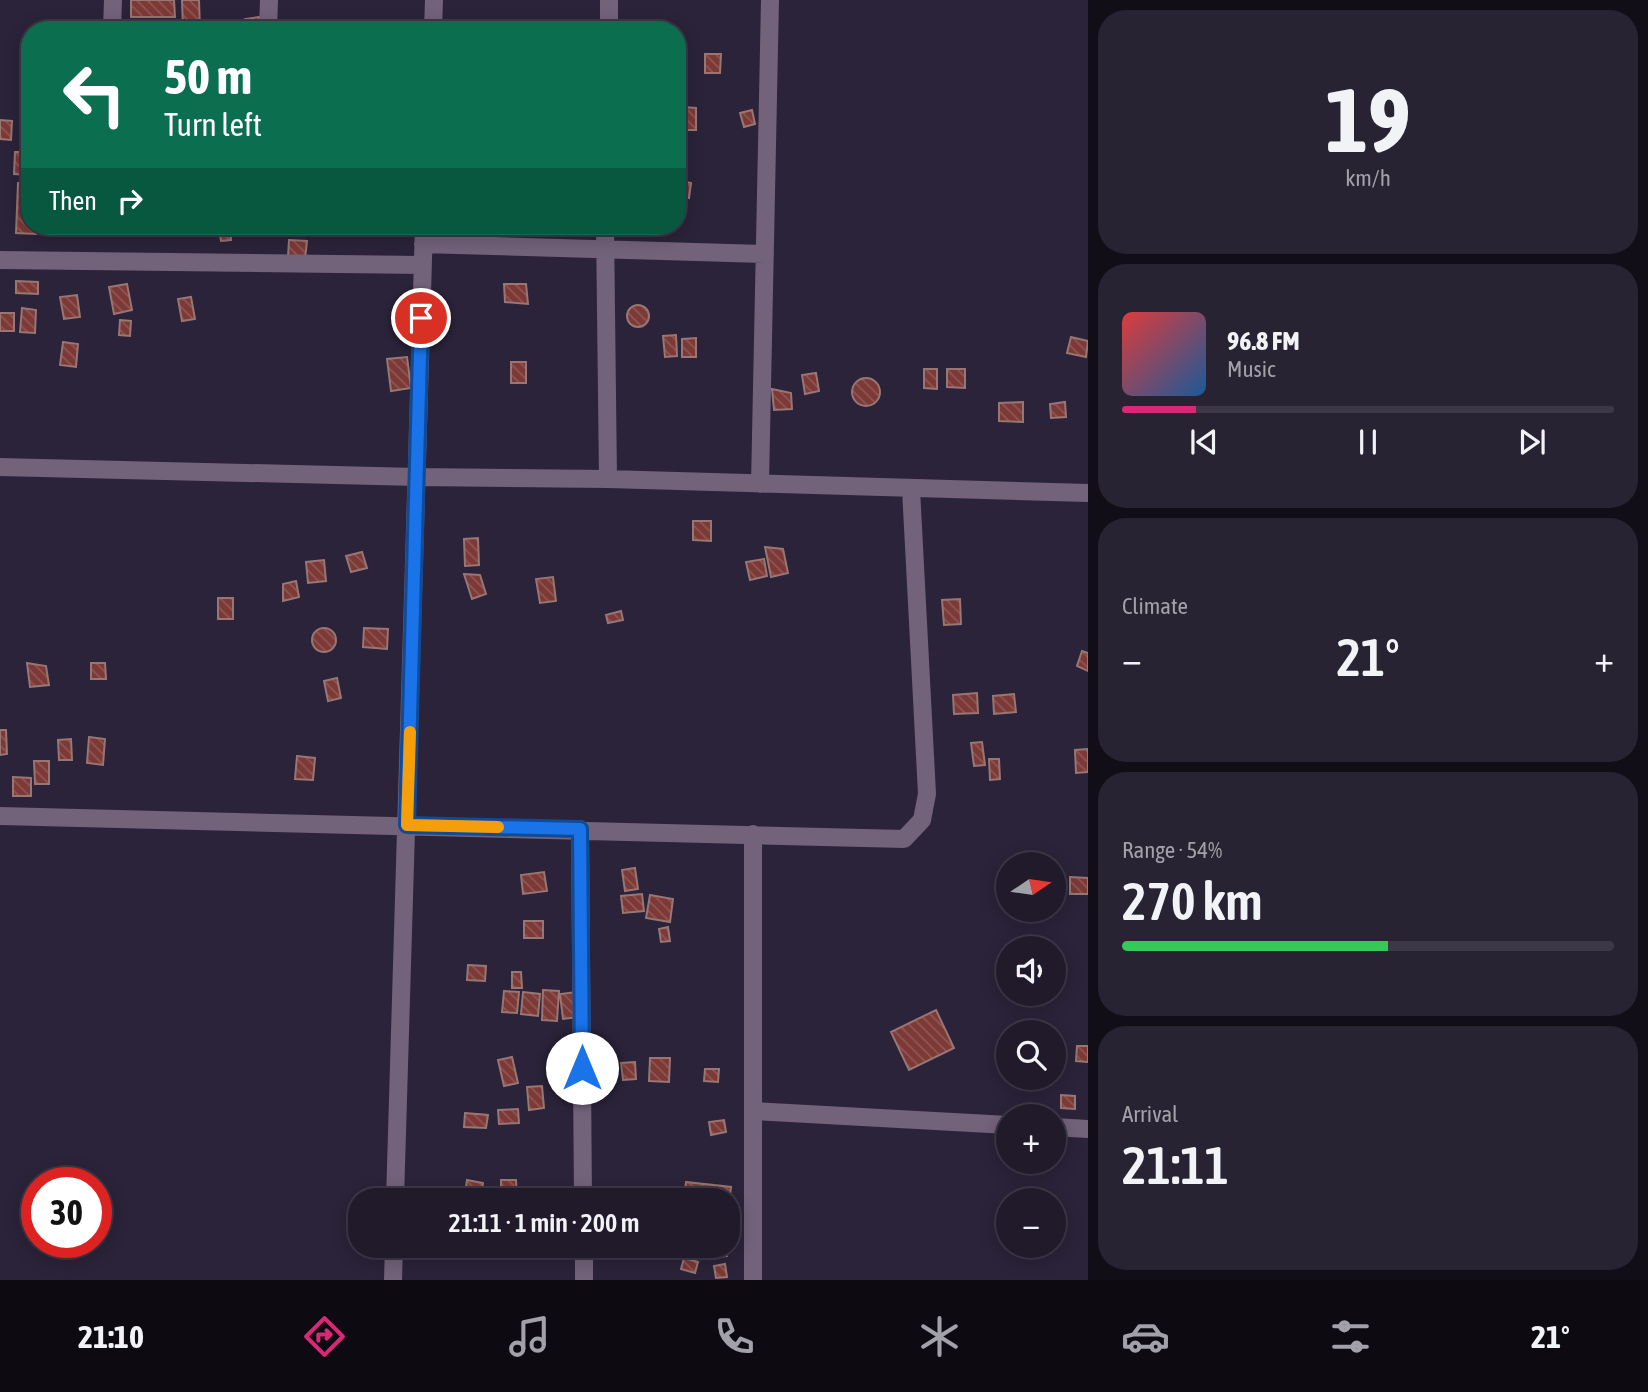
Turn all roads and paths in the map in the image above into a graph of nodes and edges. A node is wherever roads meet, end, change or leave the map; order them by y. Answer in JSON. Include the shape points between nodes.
{"nodes":[{"id":1,"x":113,"y":0,"type":"edge"},
{"id":2,"x":269,"y":0,"type":"edge"},
{"id":3,"x":434,"y":0,"type":"edge"},
{"id":4,"x":609,"y":0,"type":"edge"},
{"id":5,"x":770,"y":0,"type":"edge"},
{"id":6,"x":112,"y":21,"type":"edge"},
{"id":7,"x":268,"y":21,"type":"edge"},
{"id":8,"x":433,"y":21,"type":"edge"},
{"id":9,"x":609,"y":21,"type":"edge"},
{"id":10,"x":424,"y":235,"type":"edge"},
{"id":11,"x":605,"y":235,"type":"edge"},
{"id":12,"x":423,"y":244,"type":"junction"},
{"id":13,"x":605,"y":250,"type":"junction"},
{"id":14,"x":765,"y":254,"type":"junction"},
{"id":15,"x":0,"y":260,"type":"edge"},
{"id":16,"x":422,"y":265,"type":"junction"},
{"id":17,"x":0,"y":467,"type":"edge"},
{"id":18,"x":417,"y":477,"type":"junction"},
{"id":19,"x":608,"y":479,"type":"junction"},
{"id":20,"x":760,"y":484,"type":"junction"},
{"id":21,"x":911,"y":489,"type":"junction"},
{"id":22,"x":1088,"y":493,"type":"edge"},
{"id":23,"x":0,"y":816,"type":"edge"},
{"id":24,"x":407,"y":825,"type":"junction"},
{"id":25,"x":580,"y":829,"type":"junction"},
{"id":26,"x":754,"y":834,"type":"junction"},
{"id":27,"x":753,"y":1111,"type":"junction"},
{"id":28,"x":996,"y":1124,"type":"edge"},
{"id":29,"x":1066,"y":1128,"type":"edge"},
{"id":30,"x":1088,"y":1129,"type":"edge"},
{"id":31,"x":396,"y":1188,"type":"edge"},
{"id":32,"x":583,"y":1188,"type":"edge"},
{"id":33,"x":394,"y":1258,"type":"edge"},
{"id":34,"x":584,"y":1258,"type":"edge"},
{"id":35,"x":393,"y":1280,"type":"edge"},
{"id":36,"x":584,"y":1280,"type":"edge"},
{"id":37,"x":753,"y":1280,"type":"edge"}],
"edges":[{"from":1,"to":6,"type":"street"},
{"from":2,"to":7,"type":"street"},
{"from":3,"to":8,"type":"street"},
{"from":4,"to":9,"type":"street"},
{"from":5,"to":14,"type":"street"},
{"from":10,"to":12,"type":"street"},
{"from":11,"to":13,"type":"street"},
{"from":12,"to":13,"type":"street"},
{"from":12,"to":16,"type":"street"},
{"from":13,"to":14,"type":"street"},
{"from":13,"to":19,"type":"street"},
{"from":14,"to":20,"type":"street"},
{"from":15,"to":16,"type":"street"},
{"from":16,"to":18,"type":"street"},
{"from":17,"to":18,"type":"street"},
{"from":18,"to":19,"type":"street"},
{"from":18,"to":24,"type":"street"},
{"from":19,"to":20,"type":"street"},
{"from":20,"to":21,"type":"street"},
{"from":21,"to":22,"type":"street"},
{"from":21,"to":26,"type":"street","via":[[927,794],[922,820],[904,839]]},
{"from":23,"to":24,"type":"street"},
{"from":24,"to":25,"type":"street"},
{"from":24,"to":31,"type":"street"},
{"from":25,"to":26,"type":"street"},
{"from":25,"to":32,"type":"street"},
{"from":26,"to":27,"type":"street"},
{"from":27,"to":28,"type":"street"},
{"from":27,"to":37,"type":"street"},
{"from":29,"to":30,"type":"street"},
{"from":33,"to":35,"type":"street"},
{"from":34,"to":36,"type":"street"}]}
